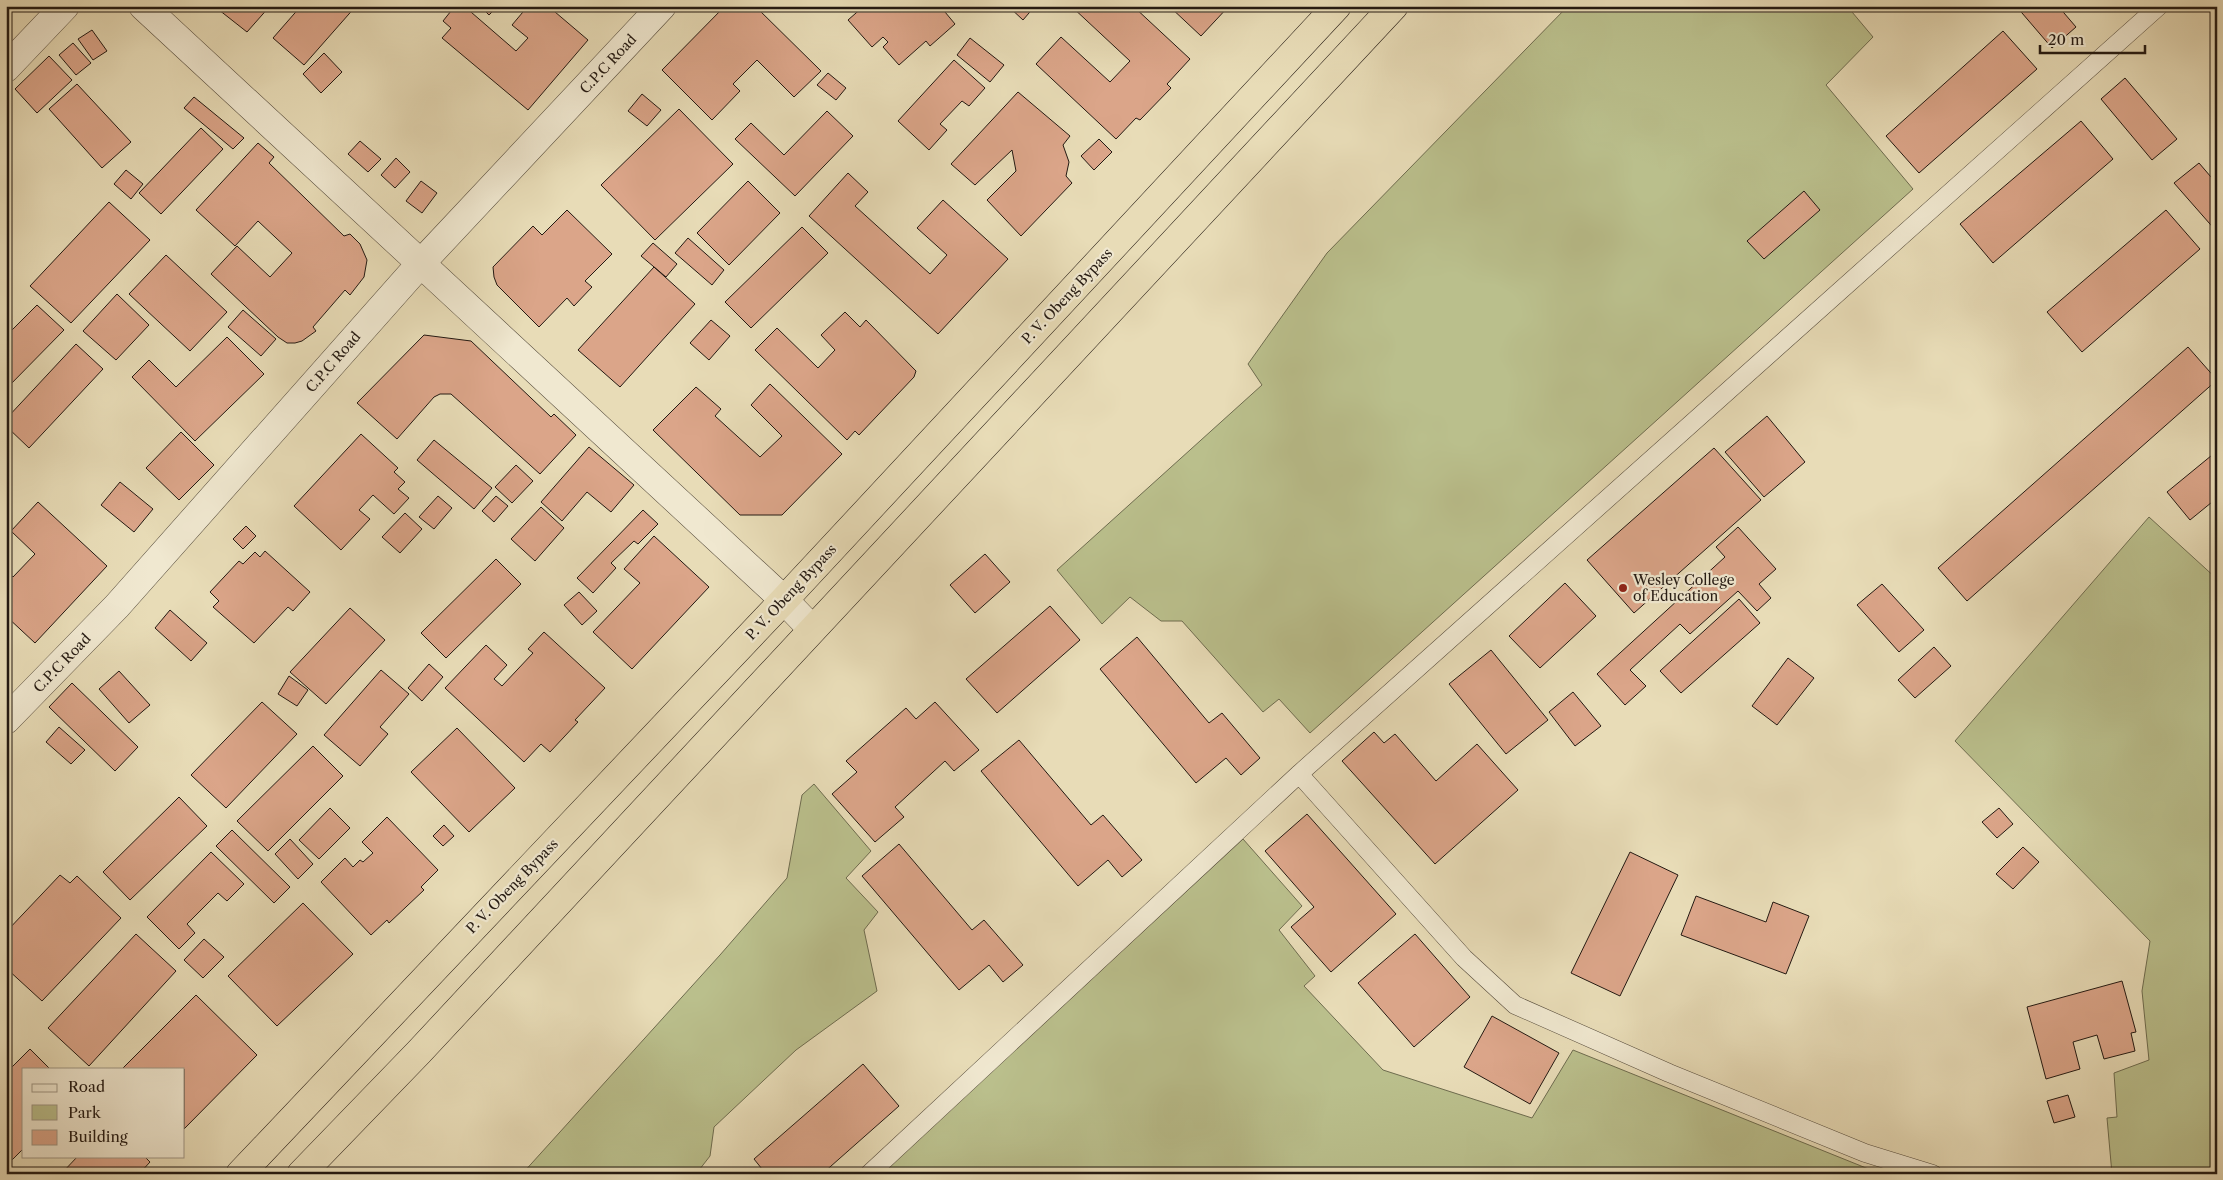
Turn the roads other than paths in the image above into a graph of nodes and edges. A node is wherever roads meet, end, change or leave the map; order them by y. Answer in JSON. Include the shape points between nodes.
{"nodes":[{"id":1,"x":66,"y":6,"type":"edge"},
{"id":2,"x":143,"y":6,"type":"edge"},
{"id":3,"x":662,"y":6,"type":"edge"},
{"id":4,"x":1337,"y":6,"type":"edge"},
{"id":5,"x":1394,"y":6,"type":"edge"},
{"id":6,"x":2151,"y":10,"type":"edge"},
{"id":7,"x":6,"y":68,"type":"edge"},
{"id":8,"x":422,"y":262,"type":"junction"},
{"id":9,"x":784,"y":600,"type":"junction"},
{"id":10,"x":812,"y":629,"type":"junction"},
{"id":11,"x":6,"y":720,"type":"edge"},
{"id":12,"x":1299,"y":774,"type":"junction"},
{"id":13,"x":240,"y":1174,"type":"edge"},
{"id":14,"x":301,"y":1174,"type":"edge"},
{"id":15,"x":869,"y":1174,"type":"edge"},
{"id":16,"x":1934,"y":1174,"type":"edge"}],
"edges":[{"from":1,"to":7,"type":"street"},
{"from":2,"to":8,"type":"street"},
{"from":3,"to":8,"type":"street","name":"C.P.C Road"},
{"from":4,"to":9,"type":"highway","name":"P. V. Obeng Bypass"},
{"from":5,"to":10,"type":"highway"},
{"from":6,"to":12,"type":"lane"},
{"from":8,"to":9,"type":"street"},
{"from":8,"to":11,"type":"street","name":"C.P.C Road","via":[[117,606]]},
{"from":9,"to":10,"type":"street"},
{"from":9,"to":13,"type":"highway","name":"P. V. Obeng Bypass"},
{"from":10,"to":14,"type":"highway","via":[[419,1052]]},
{"from":12,"to":15,"type":"lane"},
{"from":12,"to":16,"type":"lane","via":[[1464,958],[1515,1005],[1865,1153]]}]}
